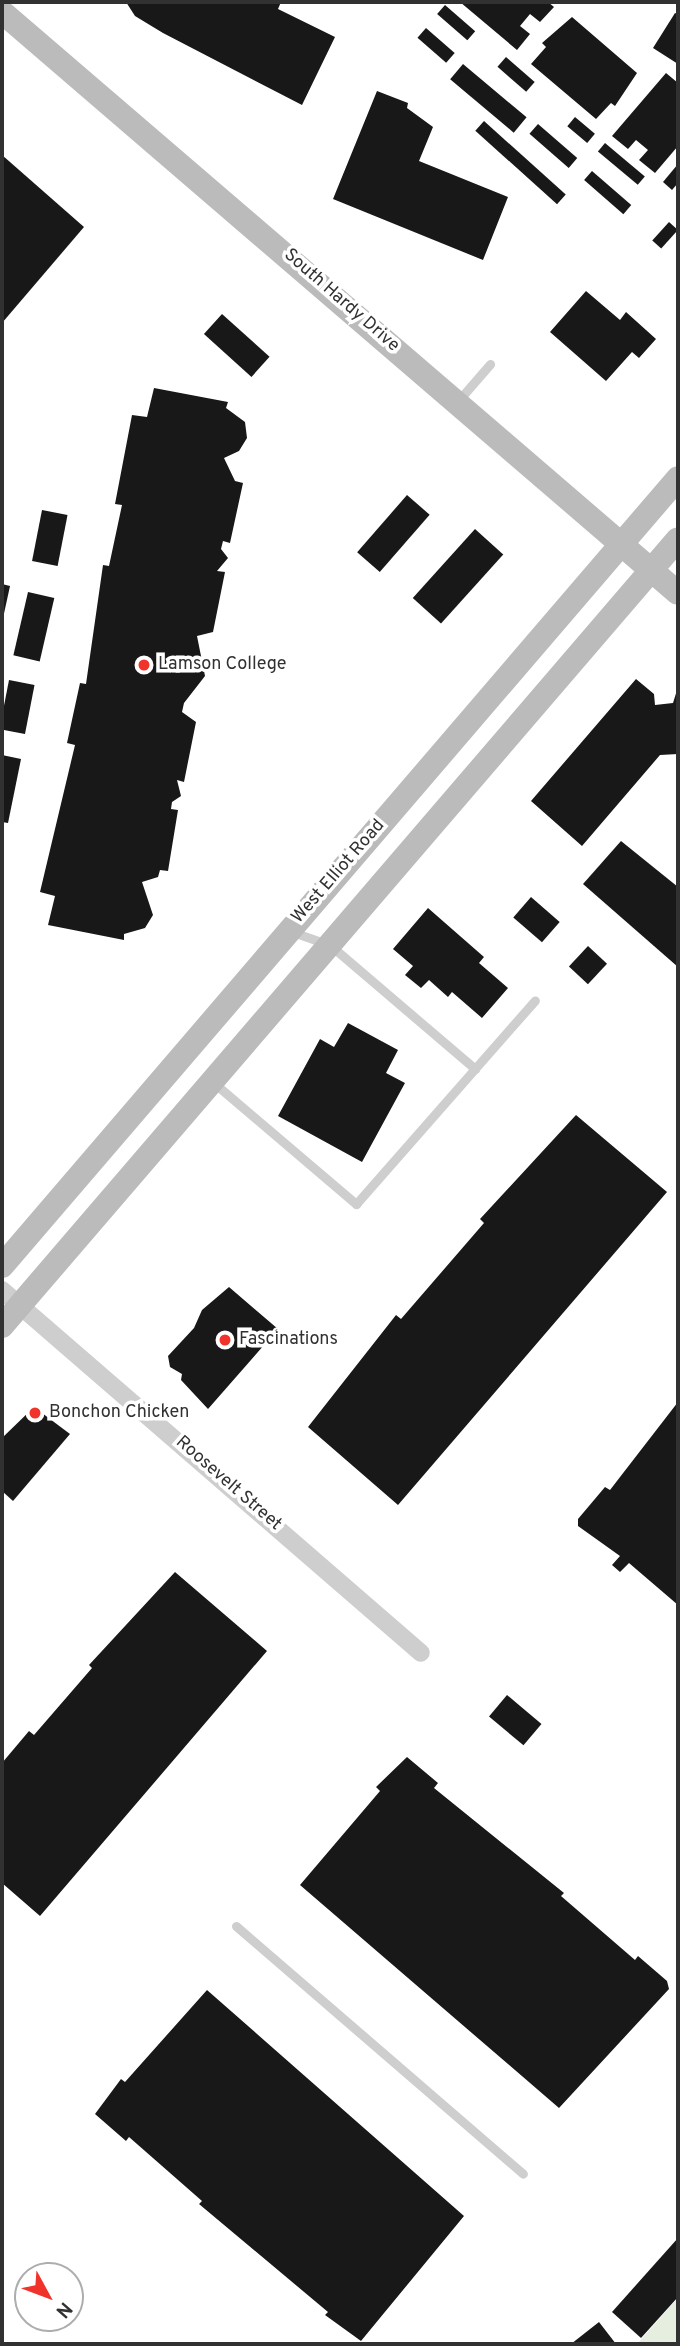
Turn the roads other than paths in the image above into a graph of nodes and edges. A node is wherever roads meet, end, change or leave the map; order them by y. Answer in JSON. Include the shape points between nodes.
{"nodes":[{"id":1,"x":2,"y":12,"type":"edge"},
{"id":2,"x":490,"y":364,"type":"dead end"},
{"id":3,"x":458,"y":401,"type":"junction"},
{"id":4,"x":678,"y":478,"type":"edge"},
{"id":5,"x":678,"y":539,"type":"edge"},
{"id":6,"x":624,"y":542,"type":"junction"},
{"id":7,"x":653,"y":568,"type":"junction"},
{"id":8,"x":678,"y":593,"type":"edge"},
{"id":9,"x":289,"y":931,"type":"junction"},
{"id":10,"x":330,"y":945,"type":"junction"},
{"id":11,"x":536,"y":1000,"type":"dead end"},
{"id":12,"x":475,"y":1069,"type":"junction"},
{"id":13,"x":212,"y":1082,"type":"junction"},
{"id":14,"x":2,"y":1266,"type":"edge"},
{"id":15,"x":11,"y":1297,"type":"edge"},
{"id":16,"x":2,"y":1326,"type":"edge"},
{"id":17,"x":421,"y":1653,"type":"dead end"},
{"id":18,"x":236,"y":1926,"type":"dead end"},
{"id":19,"x":523,"y":2174,"type":"dead end"}],
"edges":[{"from":1,"to":3,"type":"main road","name":"South Hardy Drive"},
{"from":2,"to":3,"type":"lane"},
{"from":3,"to":6,"type":"main road","name":"South Hardy Drive"},
{"from":4,"to":6,"type":"main road","name":"West Elliot Road"},
{"from":5,"to":7,"type":"main road"},
{"from":6,"to":7,"type":"main road","name":"South Hardy Drive"},
{"from":6,"to":9,"type":"main road","name":"West Elliot Road"},
{"from":7,"to":8,"type":"main road","name":"South Hardy Drive"},
{"from":7,"to":10,"type":"main road"},
{"from":9,"to":10,"type":"lane"},
{"from":9,"to":14,"type":"main road","name":"West Elliot Road"},
{"from":10,"to":12,"type":"lane"},
{"from":10,"to":13,"type":"main road"},
{"from":11,"to":12,"type":"lane"},
{"from":12,"to":13,"type":"lane","via":[[356,1204]]},
{"from":13,"to":15,"type":"main road"},
{"from":15,"to":16,"type":"main road"},
{"from":15,"to":17,"type":"street","name":"Roosevelt Street"},
{"from":18,"to":19,"type":"lane"}]}
